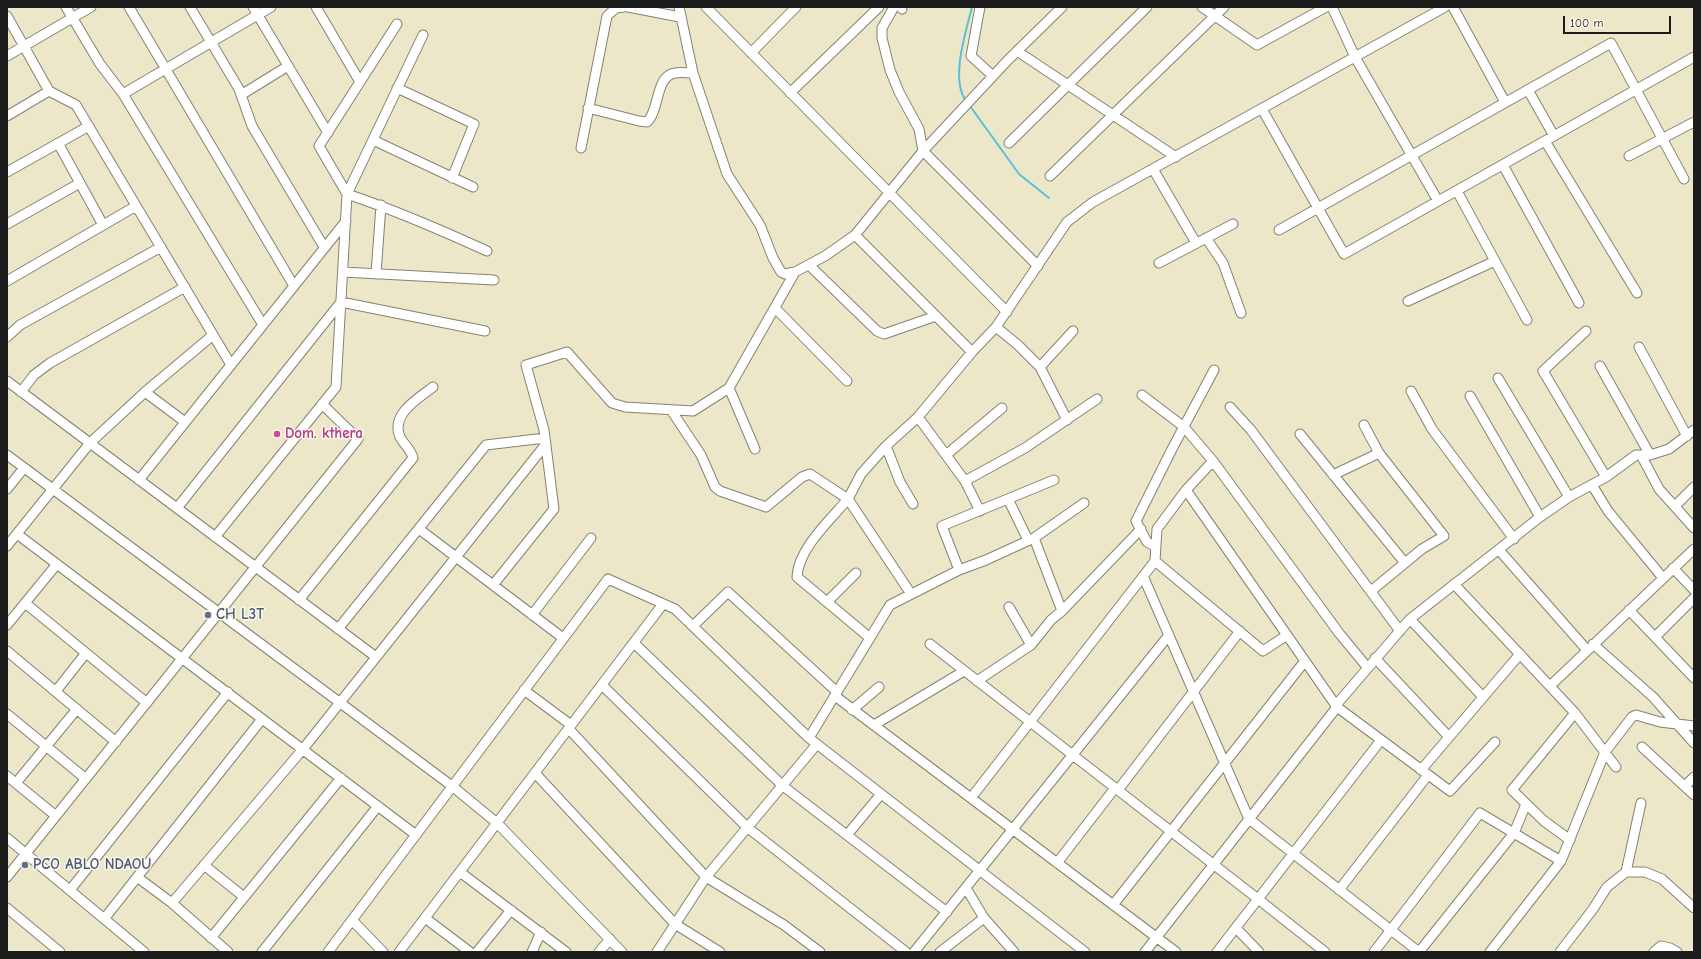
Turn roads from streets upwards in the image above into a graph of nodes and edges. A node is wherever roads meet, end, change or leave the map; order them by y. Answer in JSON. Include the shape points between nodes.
{"nodes":[{"id":1,"x":66,"y":7,"type":"edge"},
{"id":2,"x":91,"y":7,"type":"edge"},
{"id":3,"x":129,"y":7,"type":"edge"},
{"id":4,"x":190,"y":7,"type":"edge"},
{"id":5,"x":271,"y":7,"type":"edge"},
{"id":6,"x":316,"y":7,"type":"edge"},
{"id":7,"x":624,"y":7,"type":"edge"},
{"id":8,"x":628,"y":7,"type":"edge"},
{"id":9,"x":679,"y":7,"type":"edge"},
{"id":10,"x":706,"y":7,"type":"edge"},
{"id":11,"x":796,"y":7,"type":"edge"},
{"id":12,"x":879,"y":7,"type":"edge"},
{"id":13,"x":1062,"y":7,"type":"edge"},
{"id":14,"x":1147,"y":7,"type":"edge"},
{"id":15,"x":1202,"y":7,"type":"edge"},
{"id":16,"x":1224,"y":7,"type":"edge"},
{"id":17,"x":1326,"y":7,"type":"edge"},
{"id":18,"x":1332,"y":7,"type":"edge"},
{"id":19,"x":1445,"y":7,"type":"edge"},
{"id":20,"x":1452,"y":7,"type":"edge"},
{"id":21,"x":899,"y":8,"type":"edge"},
{"id":22,"x":981,"y":9,"type":"edge"},
{"id":23,"x":256,"y":11,"type":"edge"},
{"id":24,"x":7,"y":16,"type":"edge"},
{"id":25,"x":1215,"y":16,"type":"junction"},
{"id":26,"x":680,"y":17,"type":"junction"},
{"id":27,"x":73,"y":18,"type":"junction"},
{"id":28,"x":397,"y":24,"type":"dead end"},
{"id":29,"x":423,"y":35,"type":"dead end"},
{"id":30,"x":211,"y":42,"type":"junction"},
{"id":31,"x":24,"y":46,"type":"junction"},
{"id":32,"x":1017,"y":51,"type":"junction"},
{"id":33,"x":750,"y":53,"type":"junction"},
{"id":34,"x":7,"y":56,"type":"edge"},
{"id":35,"x":1355,"y":57,"type":"junction"},
{"id":36,"x":1694,"y":57,"type":"edge"},
{"id":37,"x":288,"y":66,"type":"junction"},
{"id":38,"x":166,"y":69,"type":"junction"},
{"id":39,"x":693,"y":73,"type":"junction"},
{"id":40,"x":994,"y":76,"type":"junction"},
{"id":41,"x":360,"y":82,"type":"junction"},
{"id":42,"x":1068,"y":85,"type":"junction"},
{"id":43,"x":397,"y":88,"type":"junction"},
{"id":44,"x":1528,"y":90,"type":"junction"},
{"id":45,"x":1636,"y":90,"type":"junction"},
{"id":46,"x":49,"y":91,"type":"junction"},
{"id":47,"x":790,"y":93,"type":"junction"},
{"id":48,"x":123,"y":94,"type":"junction"},
{"id":49,"x":241,"y":95,"type":"junction"},
{"id":50,"x":1505,"y":102,"type":"junction"},
{"id":51,"x":588,"y":108,"type":"junction"},
{"id":52,"x":1262,"y":109,"type":"junction"},
{"id":53,"x":1113,"y":115,"type":"junction"},
{"id":54,"x":7,"y":116,"type":"edge"},
{"id":55,"x":1694,"y":122,"type":"edge"},
{"id":56,"x":89,"y":126,"type":"junction"},
{"id":57,"x":328,"y":133,"type":"junction"},
{"id":58,"x":1549,"y":139,"type":"junction"},
{"id":59,"x":1663,"y":139,"type":"junction"},
{"id":60,"x":373,"y":140,"type":"junction"},
{"id":61,"x":58,"y":143,"type":"junction"},
{"id":62,"x":1009,"y":143,"type":"dead end"},
{"id":63,"x":581,"y":148,"type":"dead end"},
{"id":64,"x":923,"y":151,"type":"junction"},
{"id":65,"x":1412,"y":155,"type":"junction"},
{"id":66,"x":1629,"y":156,"type":"dead end"},
{"id":67,"x":1176,"y":157,"type":"junction"},
{"id":68,"x":1503,"y":165,"type":"junction"},
{"id":69,"x":1153,"y":169,"type":"junction"},
{"id":70,"x":7,"y":172,"type":"edge"},
{"id":71,"x":1050,"y":176,"type":"dead end"},
{"id":72,"x":452,"y":178,"type":"junction"},
{"id":73,"x":1684,"y":179,"type":"dead end"},
{"id":74,"x":80,"y":183,"type":"junction"},
{"id":75,"x":473,"y":187,"type":"dead end"},
{"id":76,"x":1457,"y":191,"type":"junction"},
{"id":77,"x":347,"y":194,"type":"junction"},
{"id":78,"x":889,"y":194,"type":"junction"},
{"id":79,"x":1438,"y":201,"type":"junction"},
{"id":80,"x":381,"y":205,"type":"junction"},
{"id":81,"x":136,"y":206,"type":"junction"},
{"id":82,"x":1318,"y":208,"type":"junction"},
{"id":83,"x":346,"y":221,"type":"junction"},
{"id":84,"x":7,"y":224,"type":"edge"},
{"id":85,"x":1233,"y":224,"type":"dead end"},
{"id":86,"x":103,"y":225,"type":"junction"},
{"id":87,"x":1279,"y":230,"type":"dead end"},
{"id":88,"x":854,"y":235,"type":"junction"},
{"id":89,"x":1206,"y":238,"type":"junction"},
{"id":90,"x":1196,"y":243,"type":"junction"},
{"id":91,"x":161,"y":247,"type":"junction"},
{"id":92,"x":324,"y":247,"type":"junction"},
{"id":93,"x":487,"y":251,"type":"dead end"},
{"id":94,"x":1495,"y":261,"type":"junction"},
{"id":95,"x":1159,"y":263,"type":"dead end"},
{"id":96,"x":809,"y":265,"type":"junction"},
{"id":97,"x":1038,"y":266,"type":"junction"},
{"id":98,"x":343,"y":272,"type":"junction"},
{"id":99,"x":795,"y":272,"type":"junction"},
{"id":100,"x":376,"y":274,"type":"junction"},
{"id":101,"x":494,"y":280,"type":"dead end"},
{"id":102,"x":7,"y":281,"type":"edge"},
{"id":103,"x":294,"y":286,"type":"junction"},
{"id":104,"x":185,"y":287,"type":"junction"},
{"id":105,"x":1637,"y":293,"type":"dead end"},
{"id":106,"x":1408,"y":301,"type":"dead end"},
{"id":107,"x":341,"y":302,"type":"junction"},
{"id":108,"x":1579,"y":303,"type":"dead end"},
{"id":109,"x":774,"y":308,"type":"junction"},
{"id":110,"x":1007,"y":312,"type":"junction"},
{"id":111,"x":1242,"y":313,"type":"dead end"},
{"id":112,"x":936,"y":316,"type":"junction"},
{"id":113,"x":1527,"y":320,"type":"dead end"},
{"id":114,"x":263,"y":325,"type":"junction"},
{"id":115,"x":996,"y":327,"type":"junction"},
{"id":116,"x":485,"y":331,"type":"dead end"},
{"id":117,"x":1073,"y":331,"type":"dead end"},
{"id":118,"x":1586,"y":331,"type":"dead end"},
{"id":119,"x":213,"y":335,"type":"junction"},
{"id":120,"x":7,"y":337,"type":"edge"},
{"id":121,"x":1639,"y":347,"type":"dead end"},
{"id":122,"x":972,"y":352,"type":"junction"},
{"id":123,"x":231,"y":365,"type":"junction"},
{"id":124,"x":1600,"y":366,"type":"dead end"},
{"id":125,"x":1040,"y":367,"type":"junction"},
{"id":126,"x":1214,"y":370,"type":"dead end"},
{"id":127,"x":1498,"y":378,"type":"dead end"},
{"id":128,"x":7,"y":381,"type":"edge"},
{"id":129,"x":848,"y":381,"type":"dead end"},
{"id":130,"x":433,"y":387,"type":"dead end"},
{"id":131,"x":729,"y":388,"type":"junction"},
{"id":132,"x":1411,"y":391,"type":"dead end"},
{"id":133,"x":21,"y":392,"type":"junction"},
{"id":134,"x":145,"y":392,"type":"junction"},
{"id":135,"x":1142,"y":395,"type":"dead end"},
{"id":136,"x":1470,"y":396,"type":"dead end"},
{"id":137,"x":1097,"y":400,"type":"dead end"},
{"id":138,"x":322,"y":404,"type":"junction"},
{"id":139,"x":1230,"y":406,"type":"dead end"},
{"id":140,"x":1002,"y":408,"type":"dead end"},
{"id":141,"x":671,"y":410,"type":"junction"},
{"id":142,"x":918,"y":417,"type":"junction"},
{"id":143,"x":1067,"y":420,"type":"junction"},
{"id":144,"x":185,"y":422,"type":"junction"},
{"id":145,"x":1364,"y":425,"type":"dead end"},
{"id":146,"x":1184,"y":427,"type":"junction"},
{"id":147,"x":1691,"y":433,"type":"edge"},
{"id":148,"x":1300,"y":434,"type":"dead end"},
{"id":149,"x":545,"y":441,"type":"junction"},
{"id":150,"x":90,"y":443,"type":"junction"},
{"id":151,"x":886,"y":446,"type":"junction"},
{"id":152,"x":755,"y":449,"type":"dead end"},
{"id":153,"x":1379,"y":453,"type":"junction"},
{"id":154,"x":7,"y":455,"type":"edge"},
{"id":155,"x":946,"y":455,"type":"junction"},
{"id":156,"x":1646,"y":455,"type":"junction"},
{"id":157,"x":1214,"y":461,"type":"junction"},
{"id":158,"x":24,"y":468,"type":"junction"},
{"id":159,"x":1333,"y":475,"type":"junction"},
{"id":160,"x":1606,"y":477,"type":"junction"},
{"id":161,"x":139,"y":480,"type":"junction"},
{"id":162,"x":1054,"y":480,"type":"dead end"},
{"id":163,"x":965,"y":481,"type":"junction"},
{"id":164,"x":1592,"y":485,"type":"junction"},
{"id":165,"x":1694,"y":487,"type":"edge"},
{"id":166,"x":7,"y":489,"type":"edge"},
{"id":167,"x":53,"y":489,"type":"junction"},
{"id":168,"x":1186,"y":490,"type":"junction"},
{"id":169,"x":1570,"y":497,"type":"junction"},
{"id":170,"x":848,"y":499,"type":"junction"},
{"id":171,"x":1008,"y":499,"type":"junction"},
{"id":172,"x":1084,"y":503,"type":"dead end"},
{"id":173,"x":913,"y":504,"type":"dead end"},
{"id":174,"x":1675,"y":506,"type":"junction"},
{"id":175,"x":177,"y":508,"type":"junction"},
{"id":176,"x":980,"y":511,"type":"junction"},
{"id":177,"x":1540,"y":517,"type":"junction"},
{"id":178,"x":1694,"y":528,"type":"edge"},
{"id":179,"x":419,"y":529,"type":"junction"},
{"id":180,"x":1140,"y":529,"type":"junction"},
{"id":181,"x":17,"y":534,"type":"junction"},
{"id":182,"x":216,"y":537,"type":"junction"},
{"id":183,"x":591,"y":538,"type":"dead end"},
{"id":184,"x":1031,"y":539,"type":"junction"},
{"id":185,"x":1514,"y":539,"type":"junction"},
{"id":186,"x":7,"y":546,"type":"edge"},
{"id":187,"x":1156,"y":547,"type":"junction"},
{"id":188,"x":1694,"y":549,"type":"edge"},
{"id":189,"x":1499,"y":550,"type":"junction"},
{"id":190,"x":456,"y":557,"type":"junction"},
{"id":191,"x":1155,"y":561,"type":"junction"},
{"id":192,"x":1405,"y":563,"type":"junction"},
{"id":193,"x":57,"y":564,"type":"junction"},
{"id":194,"x":256,"y":567,"type":"junction"},
{"id":195,"x":1673,"y":568,"type":"junction"},
{"id":196,"x":959,"y":570,"type":"junction"},
{"id":197,"x":856,"y":573,"type":"dead end"},
{"id":198,"x":1143,"y":576,"type":"junction"},
{"id":199,"x":1663,"y":578,"type":"junction"},
{"id":200,"x":1454,"y":584,"type":"junction"},
{"id":201,"x":493,"y":585,"type":"junction"},
{"id":202,"x":1694,"y":590,"type":"edge"},
{"id":203,"x":1371,"y":591,"type":"junction"},
{"id":204,"x":911,"y":594,"type":"junction"},
{"id":205,"x":1694,"y":598,"type":"edge"},
{"id":206,"x":300,"y":600,"type":"junction"},
{"id":207,"x":826,"y":602,"type":"junction"},
{"id":208,"x":25,"y":603,"type":"junction"},
{"id":209,"x":663,"y":604,"type":"junction"},
{"id":210,"x":1009,"y":607,"type":"dead end"},
{"id":211,"x":1629,"y":610,"type":"junction"},
{"id":212,"x":1062,"y":611,"type":"junction"},
{"id":213,"x":219,"y":613,"type":"junction"},
{"id":214,"x":532,"y":615,"type":"junction"},
{"id":215,"x":1410,"y":619,"type":"junction"},
{"id":216,"x":7,"y":625,"type":"edge"},
{"id":217,"x":693,"y":626,"type":"junction"},
{"id":218,"x":338,"y":629,"type":"junction"},
{"id":219,"x":1240,"y":631,"type":"junction"},
{"id":220,"x":1400,"y":631,"type":"junction"},
{"id":221,"x":1169,"y":635,"type":"junction"},
{"id":222,"x":1287,"y":635,"type":"junction"},
{"id":223,"x":1655,"y":637,"type":"junction"},
{"id":224,"x":563,"y":638,"type":"junction"},
{"id":225,"x":870,"y":638,"type":"junction"},
{"id":226,"x":634,"y":643,"type":"junction"},
{"id":227,"x":930,"y":644,"type":"dead end"},
{"id":228,"x":1031,"y":645,"type":"junction"},
{"id":229,"x":1590,"y":647,"type":"junction"},
{"id":230,"x":7,"y":651,"type":"edge"},
{"id":231,"x":86,"y":653,"type":"junction"},
{"id":232,"x":1520,"y":654,"type":"junction"},
{"id":233,"x":376,"y":657,"type":"junction"},
{"id":234,"x":1375,"y":658,"type":"junction"},
{"id":235,"x":183,"y":659,"type":"junction"},
{"id":236,"x":1305,"y":661,"type":"junction"},
{"id":237,"x":1367,"y":667,"type":"junction"},
{"id":238,"x":964,"y":671,"type":"junction"},
{"id":239,"x":1694,"y":678,"type":"edge"},
{"id":240,"x":977,"y":680,"type":"junction"},
{"id":241,"x":602,"y":685,"type":"junction"},
{"id":242,"x":1550,"y":686,"type":"junction"},
{"id":243,"x":879,"y":687,"type":"dead end"},
{"id":244,"x":524,"y":690,"type":"junction"},
{"id":245,"x":56,"y":691,"type":"junction"},
{"id":246,"x":228,"y":692,"type":"junction"},
{"id":247,"x":1194,"y":692,"type":"junction"},
{"id":248,"x":836,"y":694,"type":"junction"},
{"id":249,"x":1483,"y":696,"type":"junction"},
{"id":250,"x":340,"y":702,"type":"junction"},
{"id":251,"x":146,"y":704,"type":"junction"},
{"id":252,"x":1336,"y":706,"type":"junction"},
{"id":253,"x":77,"y":709,"type":"junction"},
{"id":254,"x":852,"y":710,"type":"junction"},
{"id":255,"x":1576,"y":713,"type":"junction"},
{"id":256,"x":7,"y":714,"type":"edge"},
{"id":257,"x":262,"y":719,"type":"junction"},
{"id":258,"x":1030,"y":722,"type":"junction"},
{"id":259,"x":874,"y":725,"type":"junction"},
{"id":260,"x":1679,"y":726,"type":"junction"},
{"id":261,"x":1694,"y":726,"type":"edge"},
{"id":262,"x":570,"y":727,"type":"junction"},
{"id":263,"x":1449,"y":737,"type":"junction"},
{"id":264,"x":809,"y":738,"type":"junction"},
{"id":265,"x":1381,"y":740,"type":"junction"},
{"id":266,"x":116,"y":742,"type":"junction"},
{"id":267,"x":1495,"y":742,"type":"dead end"},
{"id":268,"x":1694,"y":743,"type":"edge"},
{"id":269,"x":817,"y":744,"type":"junction"},
{"id":270,"x":46,"y":746,"type":"junction"},
{"id":271,"x":1642,"y":747,"type":"dead end"},
{"id":272,"x":303,"y":749,"type":"junction"},
{"id":273,"x":1605,"y":752,"type":"junction"},
{"id":274,"x":1073,"y":755,"type":"junction"},
{"id":275,"x":1225,"y":762,"type":"junction"},
{"id":276,"x":1616,"y":767,"type":"dead end"},
{"id":277,"x":1425,"y":772,"type":"junction"},
{"id":278,"x":535,"y":773,"type":"junction"},
{"id":279,"x":7,"y":776,"type":"edge"},
{"id":280,"x":1694,"y":777,"type":"edge"},
{"id":281,"x":341,"y":778,"type":"junction"},
{"id":282,"x":86,"y":779,"type":"junction"},
{"id":283,"x":16,"y":783,"type":"junction"},
{"id":284,"x":452,"y":786,"type":"junction"},
{"id":285,"x":783,"y":786,"type":"junction"},
{"id":286,"x":1685,"y":786,"type":"junction"},
{"id":287,"x":1117,"y":789,"type":"junction"},
{"id":288,"x":881,"y":794,"type":"junction"},
{"id":289,"x":1694,"y":794,"type":"edge"},
{"id":290,"x":971,"y":798,"type":"junction"},
{"id":291,"x":1641,"y":803,"type":"dead end"},
{"id":292,"x":1526,"y":804,"type":"junction"},
{"id":293,"x":378,"y":806,"type":"junction"},
{"id":294,"x":56,"y":816,"type":"junction"},
{"id":295,"x":1249,"y":819,"type":"junction"},
{"id":296,"x":497,"y":823,"type":"junction"},
{"id":297,"x":748,"y":828,"type":"junction"},
{"id":298,"x":1013,"y":830,"type":"junction"},
{"id":299,"x":1171,"y":831,"type":"junction"},
{"id":300,"x":1514,"y":833,"type":"junction"},
{"id":301,"x":416,"y":835,"type":"junction"},
{"id":302,"x":848,"y":835,"type":"junction"},
{"id":303,"x":7,"y":838,"type":"edge"},
{"id":304,"x":1570,"y":840,"type":"junction"},
{"id":305,"x":1293,"y":853,"type":"junction"},
{"id":306,"x":26,"y":854,"type":"junction"},
{"id":307,"x":1560,"y":861,"type":"junction"},
{"id":308,"x":1057,"y":863,"type":"junction"},
{"id":309,"x":1214,"y":864,"type":"junction"},
{"id":310,"x":204,"y":865,"type":"junction"},
{"id":311,"x":980,"y":870,"type":"junction"},
{"id":312,"x":460,"y":872,"type":"junction"},
{"id":313,"x":1626,"y":872,"type":"junction"},
{"id":314,"x":137,"y":877,"type":"junction"},
{"id":315,"x":7,"y":878,"type":"edge"},
{"id":316,"x":706,"y":878,"type":"junction"},
{"id":317,"x":966,"y":888,"type":"junction"},
{"id":318,"x":70,"y":890,"type":"junction"},
{"id":319,"x":1339,"y":890,"type":"junction"},
{"id":320,"x":244,"y":897,"type":"junction"},
{"id":321,"x":1258,"y":899,"type":"junction"},
{"id":322,"x":172,"y":903,"type":"junction"},
{"id":323,"x":1113,"y":904,"type":"junction"},
{"id":324,"x":1693,"y":906,"type":"edge"},
{"id":325,"x":7,"y":908,"type":"edge"},
{"id":326,"x":511,"y":910,"type":"junction"},
{"id":327,"x":947,"y":912,"type":"junction"},
{"id":328,"x":425,"y":918,"type":"junction"},
{"id":329,"x":984,"y":918,"type":"junction"},
{"id":330,"x":104,"y":919,"type":"junction"},
{"id":331,"x":352,"y":920,"type":"junction"},
{"id":332,"x":675,"y":924,"type":"junction"},
{"id":333,"x":1236,"y":928,"type":"junction"},
{"id":334,"x":1391,"y":930,"type":"junction"},
{"id":335,"x":540,"y":932,"type":"junction"},
{"id":336,"x":1156,"y":937,"type":"junction"},
{"id":337,"x":211,"y":938,"type":"junction"},
{"id":338,"x":610,"y":939,"type":"junction"},
{"id":339,"x":60,"y":952,"type":"edge"},
{"id":340,"x":143,"y":952,"type":"edge"},
{"id":341,"x":228,"y":952,"type":"edge"},
{"id":342,"x":262,"y":952,"type":"edge"},
{"id":343,"x":328,"y":952,"type":"edge"},
{"id":344,"x":383,"y":952,"type":"edge"},
{"id":345,"x":399,"y":952,"type":"edge"},
{"id":346,"x":470,"y":952,"type":"edge"},
{"id":347,"x":478,"y":952,"type":"edge"},
{"id":348,"x":532,"y":952,"type":"edge"},
{"id":349,"x":566,"y":952,"type":"edge"},
{"id":350,"x":599,"y":952,"type":"edge"},
{"id":351,"x":622,"y":952,"type":"edge"},
{"id":352,"x":657,"y":952,"type":"edge"},
{"id":353,"x":720,"y":952,"type":"edge"},
{"id":354,"x":820,"y":952,"type":"edge"},
{"id":355,"x":906,"y":952,"type":"edge"},
{"id":356,"x":914,"y":952,"type":"edge"},
{"id":357,"x":941,"y":952,"type":"edge"},
{"id":358,"x":1014,"y":952,"type":"edge"},
{"id":359,"x":1085,"y":952,"type":"edge"},
{"id":360,"x":1145,"y":952,"type":"edge"},
{"id":361,"x":1176,"y":952,"type":"edge"},
{"id":362,"x":1216,"y":952,"type":"edge"},
{"id":363,"x":1259,"y":952,"type":"edge"},
{"id":364,"x":1325,"y":952,"type":"edge"},
{"id":365,"x":1374,"y":952,"type":"edge"},
{"id":366,"x":1419,"y":952,"type":"edge"},
{"id":367,"x":1490,"y":952,"type":"edge"},
{"id":368,"x":1560,"y":952,"type":"edge"},
{"id":369,"x":1654,"y":952,"type":"edge"},
{"id":370,"x":1677,"y":952,"type":"edge"}],
"edges":[{"from":1,"to":27,"type":"street"},
{"from":2,"to":27,"type":"street"},
{"from":3,"to":38,"type":"street"},
{"from":4,"to":30,"type":"street"},
{"from":5,"to":23,"type":"street"},
{"from":6,"to":41,"type":"street"},
{"from":7,"to":51,"type":"street","via":[[616,8],[607,16]]},
{"from":8,"to":26,"type":"street"},
{"from":9,"to":26,"type":"street"},
{"from":10,"to":33,"type":"street"},
{"from":11,"to":33,"type":"street"},
{"from":12,"to":47,"type":"street"},
{"from":13,"to":32,"type":"street"},
{"from":14,"to":42,"type":"street"},
{"from":15,"to":25,"type":"street"},
{"from":16,"to":25,"type":"street"},
{"from":17,"to":25,"type":"street","via":[[1257,45]]},
{"from":18,"to":35,"type":"street"},
{"from":19,"to":35,"type":"street"},
{"from":20,"to":50,"type":"street"},
{"from":21,"to":64,"type":"street","via":[[882,28],[882,38],[890,70],[919,129]]},
{"from":22,"to":40,"type":"street","via":[[971,56]]},
{"from":23,"to":30,"type":"street"},
{"from":23,"to":37,"type":"street"},
{"from":24,"to":31,"type":"street"},
{"from":25,"to":53,"type":"street"},
{"from":26,"to":39,"type":"street"},
{"from":27,"to":31,"type":"street"},
{"from":27,"to":48,"type":"street","via":[[100,64]]},
{"from":28,"to":41,"type":"street"},
{"from":29,"to":43,"type":"street"},
{"from":30,"to":38,"type":"street"},
{"from":30,"to":49,"type":"street"},
{"from":31,"to":34,"type":"street"},
{"from":31,"to":46,"type":"street"},
{"from":32,"to":40,"type":"street"},
{"from":32,"to":42,"type":"street"},
{"from":33,"to":47,"type":"street"},
{"from":35,"to":52,"type":"street"},
{"from":35,"to":65,"type":"street"},
{"from":36,"to":45,"type":"street"},
{"from":37,"to":49,"type":"street"},
{"from":37,"to":57,"type":"street"},
{"from":38,"to":48,"type":"street"},
{"from":38,"to":103,"type":"street"},
{"from":39,"to":51,"type":"street","via":[[669,74],[662,83],[647,122]]},
{"from":39,"to":99,"type":"street","via":[[727,174],[760,225],[781,272]]},
{"from":40,"to":64,"type":"street"},
{"from":41,"to":57,"type":"street"},
{"from":42,"to":53,"type":"street"},
{"from":42,"to":62,"type":"street"},
{"from":43,"to":60,"type":"street"},
{"from":43,"to":72,"type":"street","via":[[474,124]]},
{"from":44,"to":45,"type":"street","via":[[1611,43]]},
{"from":44,"to":50,"type":"street"},
{"from":44,"to":58,"type":"street"},
{"from":45,"to":58,"type":"street"},
{"from":45,"to":59,"type":"street"},
{"from":46,"to":54,"type":"street"},
{"from":46,"to":56,"type":"street","via":[[76,105]]},
{"from":47,"to":78,"type":"street"},
{"from":48,"to":114,"type":"street"},
{"from":49,"to":92,"type":"street","via":[[252,126]]},
{"from":50,"to":65,"type":"street"},
{"from":51,"to":63,"type":"street"},
{"from":52,"to":67,"type":"street"},
{"from":52,"to":82,"type":"street"},
{"from":53,"to":67,"type":"street"},
{"from":53,"to":71,"type":"street"},
{"from":55,"to":59,"type":"street"},
{"from":56,"to":61,"type":"street"},
{"from":56,"to":81,"type":"street"},
{"from":57,"to":77,"type":"street","via":[[319,146]]},
{"from":58,"to":68,"type":"street"},
{"from":58,"to":105,"type":"street"},
{"from":59,"to":66,"type":"street"},
{"from":59,"to":73,"type":"street"},
{"from":60,"to":72,"type":"street"},
{"from":60,"to":77,"type":"street"},
{"from":61,"to":70,"type":"street"},
{"from":61,"to":74,"type":"street"},
{"from":64,"to":78,"type":"street"},
{"from":64,"to":97,"type":"street"},
{"from":65,"to":79,"type":"street"},
{"from":65,"to":82,"type":"street"},
{"from":67,"to":69,"type":"street"},
{"from":68,"to":76,"type":"street"},
{"from":68,"to":108,"type":"street"},
{"from":69,"to":90,"type":"street"},
{"from":69,"to":97,"type":"street","via":[[1093,202],[1067,222]]},
{"from":72,"to":75,"type":"street"},
{"from":74,"to":84,"type":"street"},
{"from":74,"to":86,"type":"street"},
{"from":76,"to":79,"type":"street"},
{"from":76,"to":94,"type":"street"},
{"from":77,"to":80,"type":"street"},
{"from":77,"to":83,"type":"street"},
{"from":78,"to":88,"type":"street"},
{"from":78,"to":110,"type":"street"},
{"from":79,"to":82,"type":"street","via":[[1344,254]]},
{"from":80,"to":93,"type":"street"},
{"from":80,"to":100,"type":"street"},
{"from":81,"to":86,"type":"street"},
{"from":81,"to":91,"type":"street"},
{"from":82,"to":87,"type":"street"},
{"from":83,"to":92,"type":"street"},
{"from":83,"to":98,"type":"street"},
{"from":85,"to":89,"type":"street"},
{"from":86,"to":102,"type":"street"},
{"from":88,"to":96,"type":"street"},
{"from":88,"to":112,"type":"street"},
{"from":89,"to":90,"type":"street"},
{"from":89,"to":111,"type":"street","via":[[1223,263]]},
{"from":90,"to":95,"type":"street"},
{"from":91,"to":104,"type":"street"},
{"from":91,"to":120,"type":"street","via":[[20,325]]},
{"from":92,"to":103,"type":"street"},
{"from":94,"to":106,"type":"street"},
{"from":94,"to":113,"type":"street"},
{"from":96,"to":99,"type":"street"},
{"from":96,"to":112,"type":"street","via":[[877,331],[884,334]]},
{"from":97,"to":110,"type":"street"},
{"from":98,"to":100,"type":"street"},
{"from":98,"to":107,"type":"street"},
{"from":99,"to":109,"type":"street"},
{"from":100,"to":101,"type":"street"},
{"from":103,"to":114,"type":"street"},
{"from":104,"to":119,"type":"street"},
{"from":104,"to":133,"type":"street","via":[[50,363],[34,375]]},
{"from":107,"to":116,"type":"street"},
{"from":107,"to":138,"type":"street","via":[[336,387]]},
{"from":107,"to":175,"type":"street"},
{"from":109,"to":129,"type":"street"},
{"from":109,"to":131,"type":"street"},
{"from":110,"to":115,"type":"street"},
{"from":112,"to":122,"type":"street"},
{"from":114,"to":123,"type":"street"},
{"from":115,"to":122,"type":"street"},
{"from":115,"to":125,"type":"street"},
{"from":117,"to":125,"type":"street"},
{"from":118,"to":160,"type":"street","via":[[1543,371]]},
{"from":119,"to":123,"type":"street"},
{"from":119,"to":134,"type":"street"},
{"from":121,"to":147,"type":"street"},
{"from":122,"to":142,"type":"street"},
{"from":123,"to":144,"type":"street"},
{"from":124,"to":156,"type":"street"},
{"from":125,"to":143,"type":"street"},
{"from":126,"to":146,"type":"street"},
{"from":127,"to":169,"type":"street"},
{"from":128,"to":133,"type":"street"},
{"from":130,"to":206,"type":"street","via":[[408,406],[399,421],[400,437],[413,458]]},
{"from":131,"to":141,"type":"street","via":[[693,411]]},
{"from":131,"to":152,"type":"street"},
{"from":132,"to":185,"type":"street","via":[[1432,429]]},
{"from":133,"to":150,"type":"street"},
{"from":134,"to":144,"type":"street"},
{"from":134,"to":150,"type":"street"},
{"from":135,"to":146,"type":"street"},
{"from":136,"to":177,"type":"street"},
{"from":137,"to":143,"type":"street"},
{"from":138,"to":182,"type":"street"},
{"from":138,"to":194,"type":"street","via":[[358,439]]},
{"from":139,"to":203,"type":"street","via":[[1251,430]]},
{"from":140,"to":155,"type":"street"},
{"from":141,"to":149,"type":"street","via":[[625,407],[612,403],[567,352],[526,365]]},
{"from":141,"to":170,"type":"street","via":[[701,455],[715,487],[720,491],[766,507],[802,477],[810,474]]},
{"from":142,"to":151,"type":"street"},
{"from":142,"to":155,"type":"street"},
{"from":143,"to":163,"type":"street","via":[[1025,448]]},
{"from":144,"to":161,"type":"street"},
{"from":145,"to":153,"type":"street"},
{"from":146,"to":157,"type":"street"},
{"from":146,"to":180,"type":"street","via":[[1136,521]]},
{"from":147,"to":156,"type":"street","via":[[1669,449]]},
{"from":148,"to":159,"type":"street"},
{"from":149,"to":179,"type":"street","via":[[486,445]]},
{"from":149,"to":190,"type":"street"},
{"from":149,"to":201,"type":"street","via":[[554,509]]},
{"from":150,"to":161,"type":"street"},
{"from":150,"to":167,"type":"street"},
{"from":151,"to":170,"type":"street","via":[[861,474]]},
{"from":151,"to":173,"type":"street","via":[[900,482]]},
{"from":153,"to":159,"type":"street"},
{"from":153,"to":192,"type":"street","via":[[1444,536]]},
{"from":154,"to":158,"type":"street"},
{"from":155,"to":163,"type":"street"},
{"from":156,"to":160,"type":"street","via":[[1636,455]]},
{"from":156,"to":174,"type":"street","via":[[1659,489]]},
{"from":157,"to":168,"type":"street"},
{"from":157,"to":237,"type":"street","via":[[1338,632]]},
{"from":158,"to":166,"type":"street"},
{"from":158,"to":167,"type":"street"},
{"from":159,"to":192,"type":"street"},
{"from":160,"to":164,"type":"street"},
{"from":161,"to":175,"type":"street"},
{"from":162,"to":171,"type":"street"},
{"from":163,"to":176,"type":"street"},
{"from":164,"to":169,"type":"street"},
{"from":164,"to":199,"type":"street","via":[[1608,511]]},
{"from":165,"to":174,"type":"street"},
{"from":167,"to":181,"type":"street"},
{"from":167,"to":213,"type":"street"},
{"from":168,"to":187,"type":"street","via":[[1157,528]]},
{"from":168,"to":222,"type":"street"},
{"from":169,"to":177,"type":"street"},
{"from":170,"to":204,"type":"street"},
{"from":170,"to":207,"type":"street","via":[[804,552],[797,567],[797,577]]},
{"from":171,"to":176,"type":"street"},
{"from":171,"to":184,"type":"street"},
{"from":172,"to":184,"type":"street"},
{"from":174,"to":178,"type":"street"},
{"from":175,"to":182,"type":"street"},
{"from":176,"to":196,"type":"street","via":[[942,526]]},
{"from":177,"to":185,"type":"street"},
{"from":179,"to":190,"type":"street"},
{"from":179,"to":218,"type":"street"},
{"from":180,"to":187,"type":"street","via":[[1147,542]]},
{"from":180,"to":212,"type":"street"},
{"from":181,"to":186,"type":"street"},
{"from":181,"to":193,"type":"street"},
{"from":182,"to":194,"type":"street"},
{"from":183,"to":214,"type":"street"},
{"from":184,"to":196,"type":"street"},
{"from":184,"to":212,"type":"street"},
{"from":185,"to":189,"type":"street"},
{"from":187,"to":191,"type":"street"},
{"from":188,"to":195,"type":"street"},
{"from":189,"to":200,"type":"street"},
{"from":189,"to":229,"type":"street"},
{"from":190,"to":201,"type":"street"},
{"from":190,"to":233,"type":"street"},
{"from":191,"to":198,"type":"street"},
{"from":191,"to":219,"type":"street"},
{"from":192,"to":203,"type":"street"},
{"from":193,"to":208,"type":"street"},
{"from":193,"to":235,"type":"street"},
{"from":194,"to":206,"type":"street"},
{"from":194,"to":213,"type":"street"},
{"from":195,"to":199,"type":"street"},
{"from":195,"to":202,"type":"street"},
{"from":196,"to":204,"type":"street"},
{"from":197,"to":207,"type":"street"},
{"from":198,"to":221,"type":"street"},
{"from":198,"to":258,"type":"street"},
{"from":199,"to":211,"type":"street"},
{"from":200,"to":215,"type":"street"},
{"from":200,"to":232,"type":"street"},
{"from":201,"to":214,"type":"street"},
{"from":203,"to":220,"type":"street"},
{"from":204,"to":225,"type":"street","via":[[890,605]]},
{"from":205,"to":223,"type":"street"},
{"from":206,"to":218,"type":"street"},
{"from":207,"to":225,"type":"street"},
{"from":208,"to":216,"type":"street"},
{"from":208,"to":231,"type":"street"},
{"from":209,"to":217,"type":"street","via":[[675,609]]},
{"from":209,"to":224,"type":"street","via":[[608,579]]},
{"from":209,"to":226,"type":"street"},
{"from":210,"to":228,"type":"street"},
{"from":211,"to":223,"type":"street"},
{"from":211,"to":229,"type":"street"},
{"from":212,"to":228,"type":"street","via":[[1051,620]]},
{"from":213,"to":235,"type":"street"},
{"from":213,"to":250,"type":"street"},
{"from":214,"to":224,"type":"street"},
{"from":215,"to":220,"type":"street"},
{"from":215,"to":249,"type":"street"},
{"from":217,"to":248,"type":"street","via":[[728,592]]},
{"from":217,"to":264,"type":"street"},
{"from":218,"to":233,"type":"street"},
{"from":219,"to":222,"type":"street","via":[[1263,651]]},
{"from":219,"to":247,"type":"street"},
{"from":220,"to":234,"type":"street"},
{"from":221,"to":247,"type":"street"},
{"from":221,"to":274,"type":"street"},
{"from":222,"to":236,"type":"street"},
{"from":223,"to":239,"type":"street"},
{"from":224,"to":244,"type":"street"},
{"from":225,"to":248,"type":"street"},
{"from":226,"to":241,"type":"street"},
{"from":226,"to":285,"type":"street"},
{"from":227,"to":238,"type":"street"},
{"from":228,"to":240,"type":"street"},
{"from":229,"to":242,"type":"street"},
{"from":229,"to":260,"type":"street","via":[[1653,697]]},
{"from":230,"to":245,"type":"street"},
{"from":231,"to":245,"type":"street"},
{"from":231,"to":251,"type":"street"},
{"from":232,"to":242,"type":"street"},
{"from":232,"to":249,"type":"street"},
{"from":233,"to":250,"type":"street"},
{"from":234,"to":237,"type":"street"},
{"from":234,"to":263,"type":"street"},
{"from":235,"to":246,"type":"street"},
{"from":235,"to":251,"type":"street"},
{"from":236,"to":252,"type":"street"},
{"from":236,"to":275,"type":"street"},
{"from":237,"to":252,"type":"street"},
{"from":238,"to":240,"type":"street"},
{"from":238,"to":259,"type":"street"},
{"from":240,"to":258,"type":"street"},
{"from":241,"to":262,"type":"street"},
{"from":241,"to":297,"type":"street"},
{"from":242,"to":255,"type":"street"},
{"from":243,"to":254,"type":"street"},
{"from":244,"to":262,"type":"street"},
{"from":244,"to":284,"type":"street"},
{"from":245,"to":253,"type":"street"},
{"from":246,"to":257,"type":"street"},
{"from":246,"to":318,"type":"street"},
{"from":247,"to":275,"type":"street"},
{"from":247,"to":287,"type":"street"},
{"from":248,"to":254,"type":"street"},
{"from":248,"to":264,"type":"street"},
{"from":249,"to":263,"type":"street"},
{"from":250,"to":272,"type":"street"},
{"from":250,"to":284,"type":"street"},
{"from":251,"to":266,"type":"street"},
{"from":252,"to":265,"type":"street"},
{"from":252,"to":295,"type":"street"},
{"from":253,"to":266,"type":"street"},
{"from":253,"to":270,"type":"street"},
{"from":254,"to":259,"type":"street"},
{"from":255,"to":273,"type":"street"},
{"from":255,"to":292,"type":"street","via":[[1512,790]]},
{"from":256,"to":270,"type":"street"},
{"from":257,"to":272,"type":"street"},
{"from":257,"to":314,"type":"street"},
{"from":258,"to":274,"type":"street"},
{"from":258,"to":290,"type":"street"},
{"from":259,"to":290,"type":"street"},
{"from":260,"to":261,"type":"street"},
{"from":260,"to":268,"type":"street"},
{"from":260,"to":273,"type":"street","via":[[1636,715]]},
{"from":262,"to":278,"type":"street"},
{"from":262,"to":316,"type":"street"},
{"from":263,"to":277,"type":"street"},
{"from":264,"to":269,"type":"street"},
{"from":265,"to":277,"type":"street"},
{"from":265,"to":305,"type":"street"},
{"from":266,"to":282,"type":"street"},
{"from":267,"to":277,"type":"street","via":[[1450,791]]},
{"from":269,"to":285,"type":"street"},
{"from":269,"to":288,"type":"street"},
{"from":270,"to":282,"type":"street"},
{"from":270,"to":283,"type":"street"},
{"from":271,"to":286,"type":"street"},
{"from":272,"to":281,"type":"street"},
{"from":272,"to":310,"type":"street"},
{"from":273,"to":276,"type":"street"},
{"from":273,"to":304,"type":"street"},
{"from":274,"to":287,"type":"street"},
{"from":274,"to":298,"type":"street"},
{"from":275,"to":295,"type":"street"},
{"from":275,"to":299,"type":"street"},
{"from":277,"to":319,"type":"street"},
{"from":278,"to":296,"type":"street"},
{"from":278,"to":332,"type":"street"},
{"from":279,"to":283,"type":"street"},
{"from":280,"to":286,"type":"street"},
{"from":281,"to":293,"type":"street"},
{"from":281,"to":320,"type":"street"},
{"from":282,"to":294,"type":"street"},
{"from":283,"to":294,"type":"street"},
{"from":284,"to":296,"type":"street"},
{"from":284,"to":301,"type":"street"},
{"from":285,"to":297,"type":"street"},
{"from":285,"to":302,"type":"street"},
{"from":286,"to":289,"type":"street"},
{"from":287,"to":299,"type":"street"},
{"from":287,"to":308,"type":"street"},
{"from":288,"to":302,"type":"street"},
{"from":288,"to":311,"type":"street"},
{"from":290,"to":298,"type":"street"},
{"from":291,"to":313,"type":"street"},
{"from":292,"to":300,"type":"street"},
{"from":292,"to":304,"type":"street"},
{"from":293,"to":301,"type":"street"},
{"from":293,"to":342,"type":"street"},
{"from":294,"to":306,"type":"street"},
{"from":295,"to":305,"type":"street"},
{"from":295,"to":309,"type":"street"},
{"from":296,"to":312,"type":"street"},
{"from":296,"to":338,"type":"street"},
{"from":297,"to":316,"type":"street"},
{"from":297,"to":355,"type":"street"},
{"from":298,"to":308,"type":"street"},
{"from":298,"to":311,"type":"street"},
{"from":299,"to":309,"type":"street"},
{"from":299,"to":323,"type":"street"},
{"from":300,"to":307,"type":"street"},
{"from":300,"to":334,"type":"street","via":[[1480,813]]},
{"from":300,"to":366,"type":"street"},
{"from":301,"to":331,"type":"street"},
{"from":302,"to":327,"type":"street"},
{"from":303,"to":306,"type":"street"},
{"from":304,"to":307,"type":"street"},
{"from":305,"to":319,"type":"street"},
{"from":305,"to":321,"type":"street"},
{"from":306,"to":315,"type":"street"},
{"from":306,"to":318,"type":"street"},
{"from":307,"to":367,"type":"street"},
{"from":308,"to":323,"type":"street"},
{"from":309,"to":321,"type":"street"},
{"from":309,"to":336,"type":"street"},
{"from":310,"to":320,"type":"street"},
{"from":310,"to":322,"type":"street"},
{"from":311,"to":317,"type":"street"},
{"from":311,"to":359,"type":"street"},
{"from":312,"to":326,"type":"street"},
{"from":312,"to":328,"type":"street"},
{"from":313,"to":324,"type":"street","via":[[1645,872],[1662,879]]},
{"from":313,"to":368,"type":"street","via":[[1607,887]]},
{"from":314,"to":322,"type":"street"},
{"from":314,"to":330,"type":"street"},
{"from":316,"to":332,"type":"street"},
{"from":316,"to":354,"type":"street","via":[[784,925]]},
{"from":317,"to":327,"type":"street"},
{"from":317,"to":329,"type":"street"},
{"from":318,"to":330,"type":"street"},
{"from":319,"to":334,"type":"street"},
{"from":320,"to":337,"type":"street"},
{"from":321,"to":333,"type":"street"},
{"from":321,"to":364,"type":"street"},
{"from":322,"to":337,"type":"street"},
{"from":323,"to":336,"type":"street"},
{"from":325,"to":339,"type":"street"},
{"from":326,"to":335,"type":"street"},
{"from":326,"to":347,"type":"street"},
{"from":327,"to":356,"type":"street"},
{"from":328,"to":345,"type":"street"},
{"from":328,"to":346,"type":"street"},
{"from":329,"to":357,"type":"street"},
{"from":329,"to":358,"type":"street"},
{"from":330,"to":340,"type":"street"},
{"from":331,"to":343,"type":"street"},
{"from":331,"to":344,"type":"street"},
{"from":332,"to":352,"type":"street"},
{"from":332,"to":353,"type":"street"},
{"from":333,"to":362,"type":"street"},
{"from":333,"to":363,"type":"street"},
{"from":334,"to":365,"type":"street"},
{"from":334,"to":366,"type":"street"},
{"from":335,"to":348,"type":"street"},
{"from":335,"to":349,"type":"street"},
{"from":336,"to":360,"type":"street"},
{"from":336,"to":361,"type":"street"},
{"from":337,"to":341,"type":"street"},
{"from":338,"to":350,"type":"street"},
{"from":338,"to":351,"type":"street"},
{"from":369,"to":370,"type":"street","via":[[1661,946]]}]}
